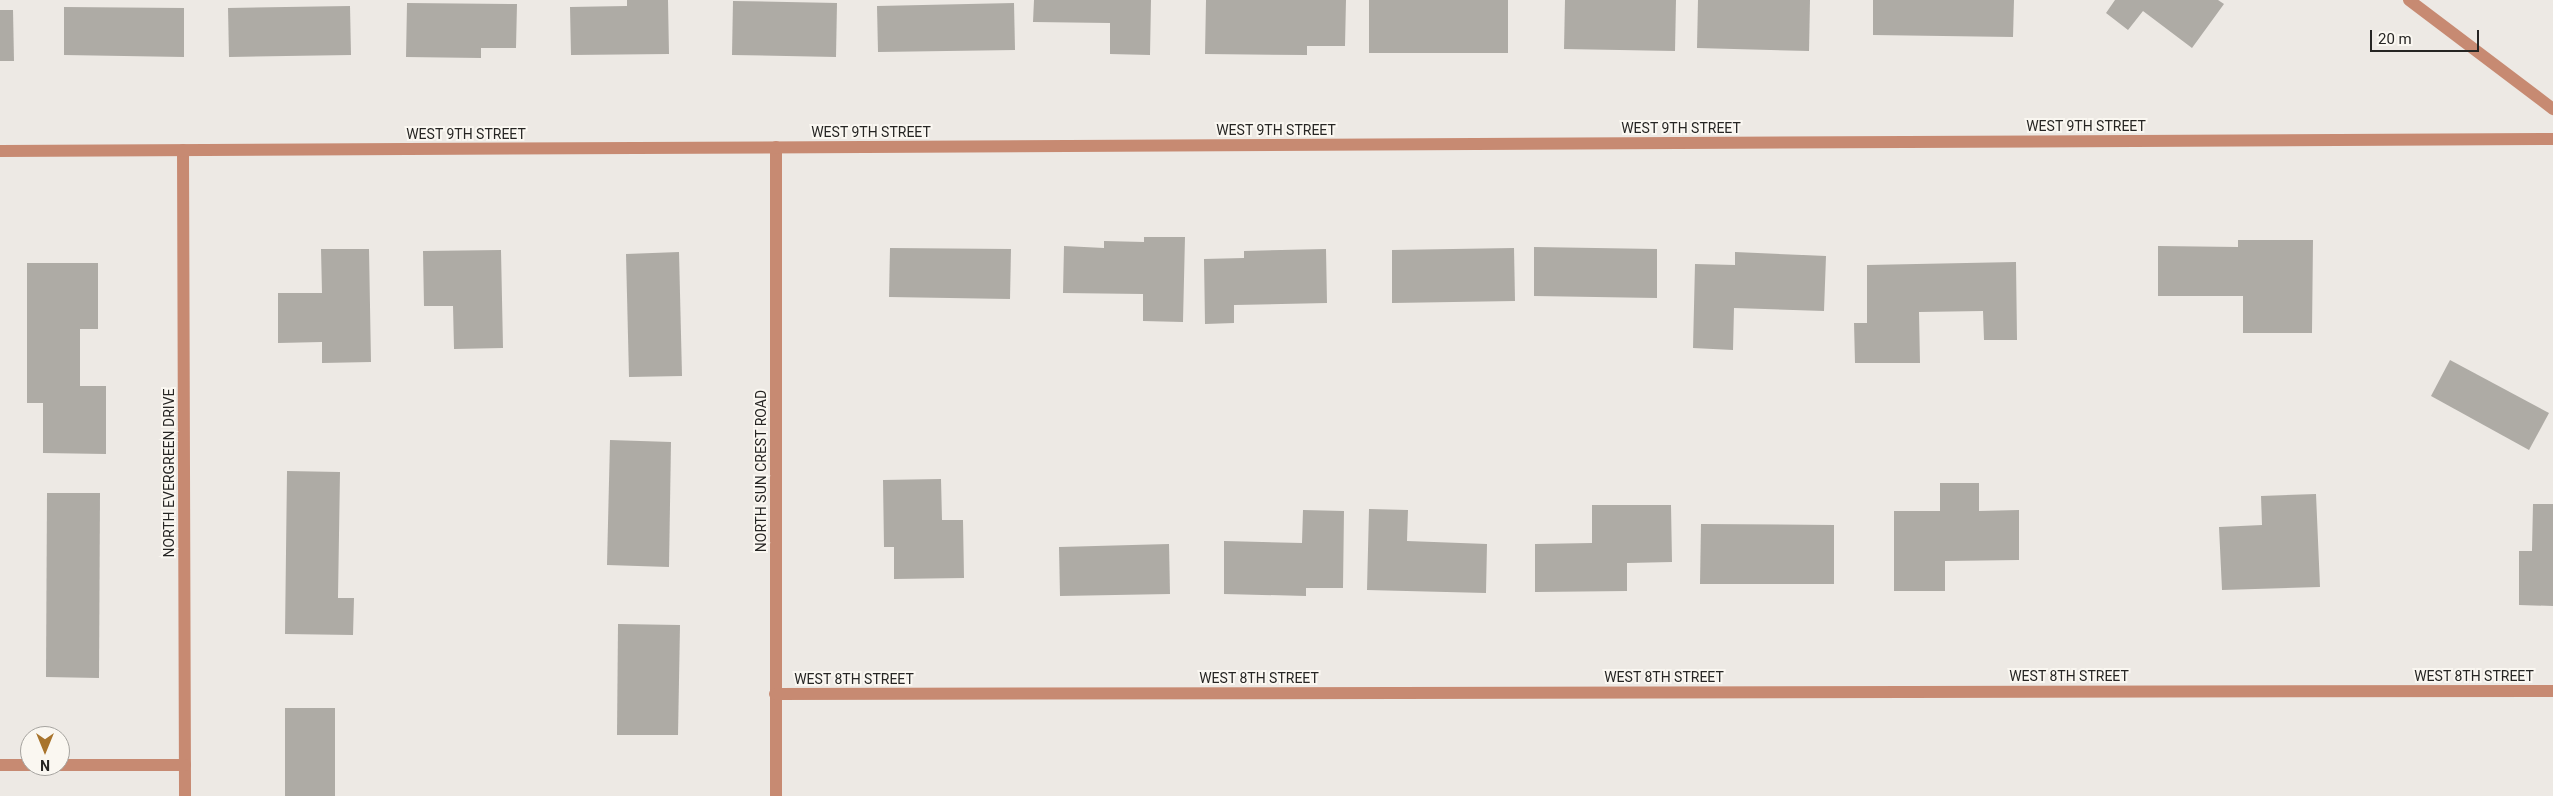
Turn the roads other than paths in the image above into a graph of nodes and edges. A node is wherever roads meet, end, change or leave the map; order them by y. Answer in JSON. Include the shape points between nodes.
{"nodes":[{"id":1,"x":2409,"y":0,"type":"edge"},
{"id":2,"x":2553,"y":109,"type":"edge"},
{"id":3,"x":2553,"y":139,"type":"edge"},
{"id":4,"x":776,"y":147,"type":"junction"},
{"id":5,"x":183,"y":150,"type":"junction"},
{"id":6,"x":0,"y":151,"type":"edge"},
{"id":7,"x":2553,"y":690,"type":"edge"},
{"id":8,"x":775,"y":694,"type":"junction"},
{"id":9,"x":0,"y":765,"type":"edge"},
{"id":10,"x":20,"y":765,"type":"edge"},
{"id":11,"x":70,"y":765,"type":"edge"},
{"id":12,"x":185,"y":766,"type":"junction"},
{"id":13,"x":185,"y":796,"type":"edge"},
{"id":14,"x":776,"y":796,"type":"edge"}],
"edges":[{"from":1,"to":2,"type":"street"},
{"from":3,"to":4,"type":"street","name":"WEST 9TH STREET"},
{"from":4,"to":5,"type":"street","name":"WEST 9TH STREET"},
{"from":4,"to":8,"type":"street","name":"NORTH SUN CREST ROAD"},
{"from":5,"to":6,"type":"street","name":"WEST 9TH STREET"},
{"from":5,"to":12,"type":"street","name":"NORTH EVERGREEN DRIVE"},
{"from":7,"to":8,"type":"street","name":"WEST 8TH STREET"},
{"from":8,"to":14,"type":"street","name":"NORTH SUN CREST ROAD"},
{"from":9,"to":10,"type":"street"},
{"from":11,"to":12,"type":"street"},
{"from":12,"to":13,"type":"street","name":"NORTH EVERGREEN DRIVE"}]}
